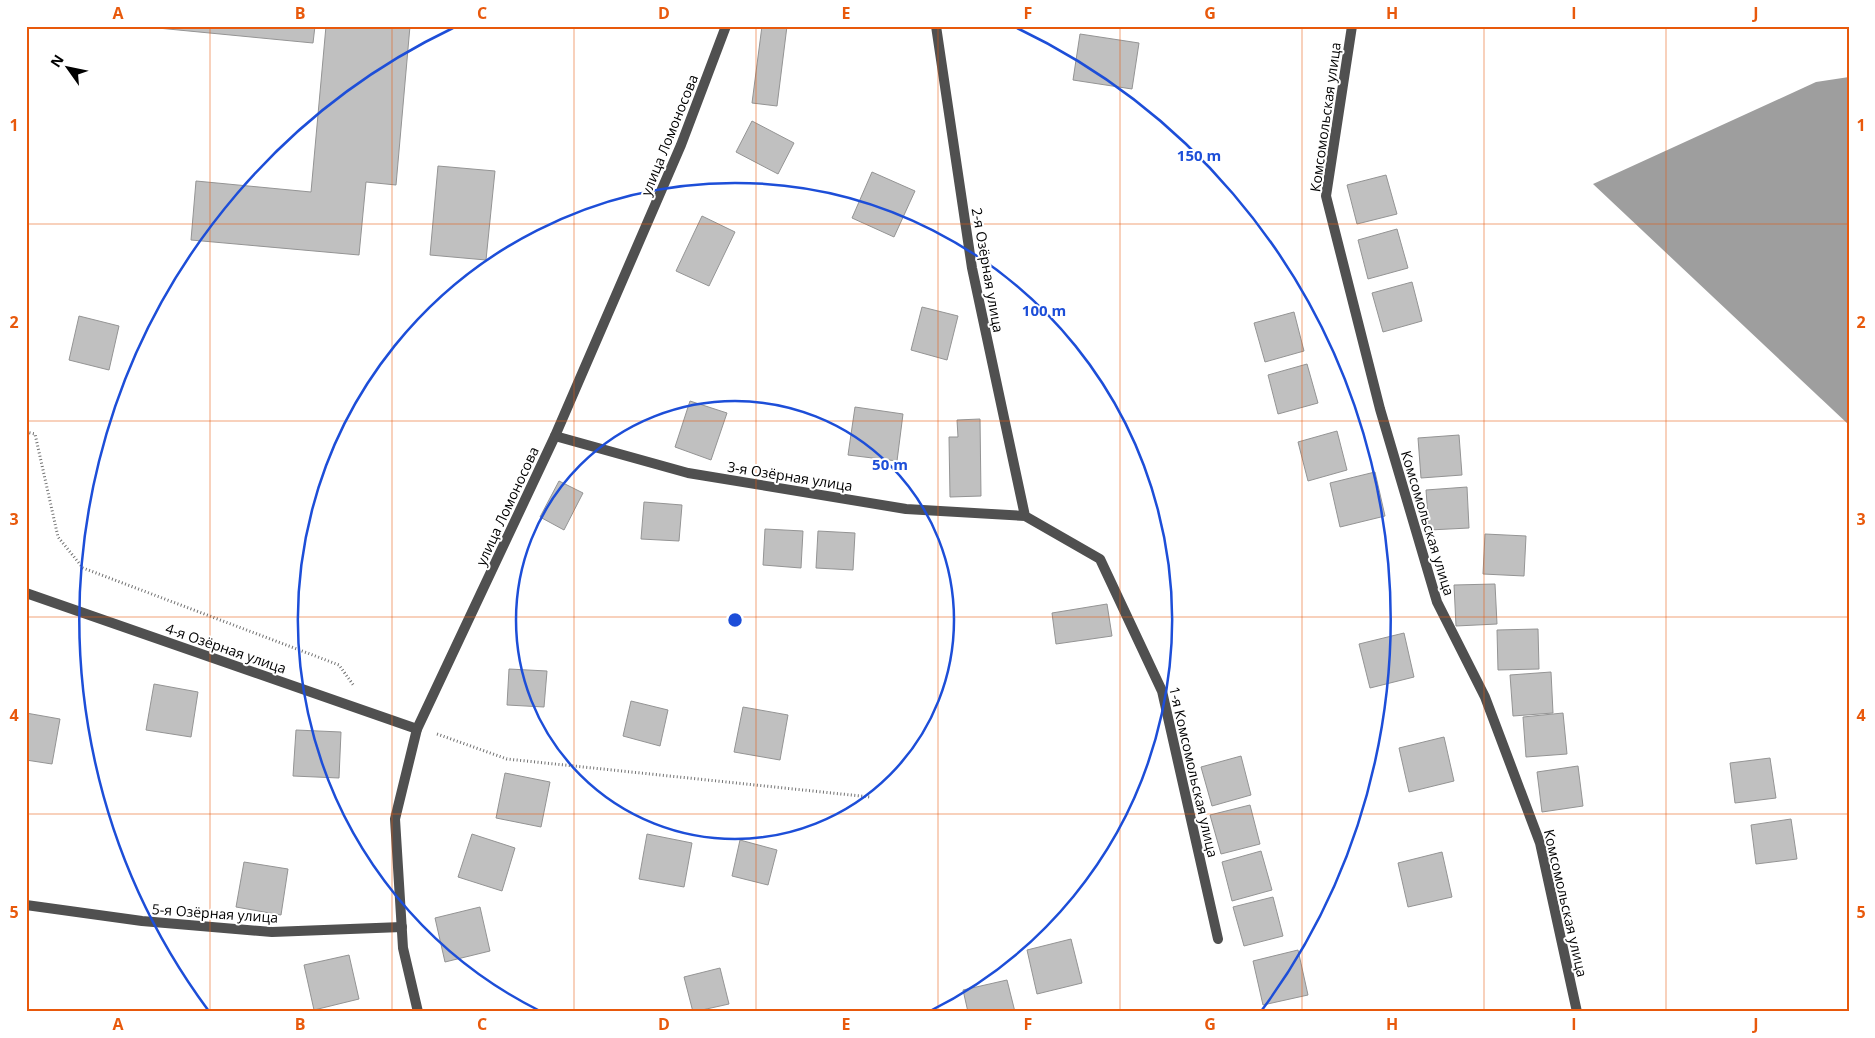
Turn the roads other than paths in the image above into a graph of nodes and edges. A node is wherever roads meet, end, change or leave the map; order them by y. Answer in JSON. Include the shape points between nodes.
{"nodes":[{"id":1,"x":726,"y":26,"type":"edge"},
{"id":2,"x":936,"y":26,"type":"edge"},
{"id":3,"x":1352,"y":26,"type":"edge"},
{"id":4,"x":556,"y":436,"type":"junction"},
{"id":5,"x":1025,"y":516,"type":"junction"},
{"id":6,"x":26,"y":594,"type":"edge"},
{"id":7,"x":416,"y":729,"type":"junction"},
{"id":8,"x":26,"y":905,"type":"edge"},
{"id":9,"x":402,"y":927,"type":"junction"},
{"id":10,"x":1218,"y":939,"type":"dead end"},
{"id":11,"x":418,"y":1012,"type":"edge"},
{"id":12,"x":1577,"y":1012,"type":"edge"}],
"edges":[{"from":1,"to":4,"type":"street","name":"улица Ломоносова","via":[[681,145]]},
{"from":2,"to":5,"type":"street","name":"2-я Озёрная улица","via":[[972,268]]},
{"from":3,"to":12,"type":"street","name":"Комсомольская улица","via":[[1326,196],[1380,409],[1437,602],[1485,697],[1540,843]]},
{"from":4,"to":5,"type":"street","name":"3-я Озёрная улица","via":[[688,473],[906,509]]},
{"from":4,"to":7,"type":"street","name":"улица Ломоносова"},
{"from":5,"to":10,"type":"street","name":"1-я Комсомольская улица","via":[[1100,560],[1162,692]]},
{"from":6,"to":7,"type":"street","name":"4-я Озёрная улица"},
{"from":7,"to":9,"type":"street","name":"улица Ломоносова","via":[[395,819]]},
{"from":8,"to":9,"type":"street","name":"5-я Озёрная улица","via":[[142,921],[272,932]]},
{"from":9,"to":11,"type":"street","name":"улица Ломоносова","via":[[403,948]]}]}
